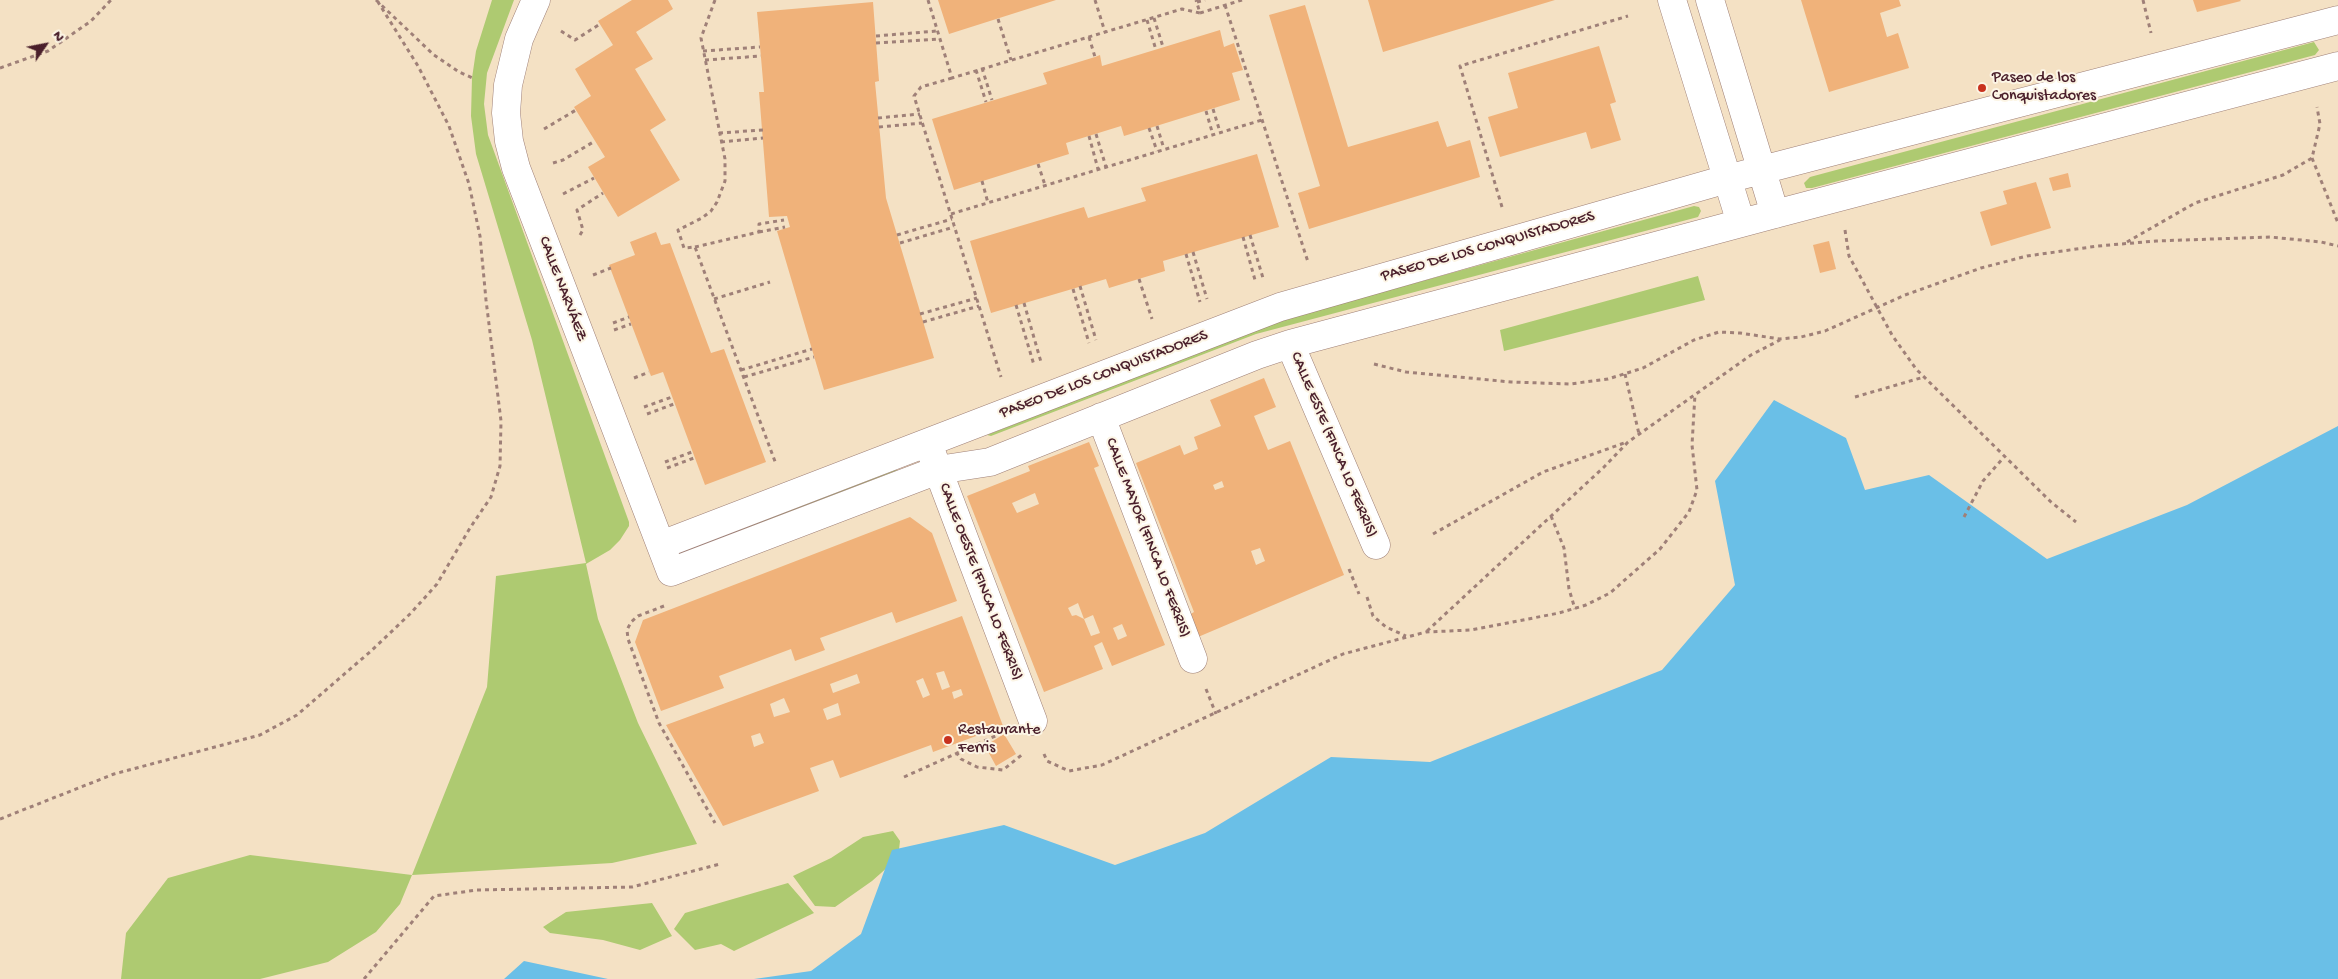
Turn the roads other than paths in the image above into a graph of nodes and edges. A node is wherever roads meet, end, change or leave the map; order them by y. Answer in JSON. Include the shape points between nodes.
{"nodes":[{"id":1,"x":536,"y":0,"type":"edge"},
{"id":2,"x":1672,"y":0,"type":"edge"},
{"id":3,"x":1710,"y":0,"type":"edge"},
{"id":4,"x":2337,"y":0,"type":"edge"},
{"id":5,"x":2338,"y":4,"type":"edge"},
{"id":6,"x":2338,"y":20,"type":"edge"},
{"id":7,"x":2338,"y":66,"type":"edge"},
{"id":8,"x":1762,"y":171,"type":"junction"},
{"id":9,"x":1727,"y":179,"type":"junction"},
{"id":10,"x":1775,"y":214,"type":"junction"},
{"id":11,"x":1741,"y":223,"type":"junction"},
{"id":12,"x":1290,"y":344,"type":"junction"},
{"id":13,"x":1101,"y":417,"type":"junction"},
{"id":14,"x":927,"y":443,"type":"junction"},
{"id":15,"x":938,"y":470,"type":"junction"},
{"id":16,"x":661,"y":545,"type":"junction"},
{"id":17,"x":1376,"y":545,"type":"dead end"},
{"id":18,"x":1193,"y":659,"type":"dead end"},
{"id":19,"x":1022,"y":725,"type":"road end"}],
"edges":[{"from":1,"to":16,"type":"street","name":"CALLE NARVÁEZ","via":[[519,39],[508,85],[509,141],[516,168]]},
{"from":2,"to":9,"type":"street"},
{"from":3,"to":8,"type":"street"},
{"from":4,"to":5,"type":"street"},
{"from":6,"to":8,"type":"street","name":"PASEO DE LOS CONQUISTADORES"},
{"from":7,"to":10,"type":"street"},
{"from":8,"to":9,"type":"street","name":"PASEO DE LOS CONQUISTADORES"},
{"from":8,"to":10,"type":"street"},
{"from":9,"to":11,"type":"street"},
{"from":9,"to":14,"type":"street","name":"PASEO DE LOS CONQUISTADORES","via":[[1280,307]]},
{"from":10,"to":11,"type":"street"},
{"from":11,"to":12,"type":"street"},
{"from":12,"to":13,"type":"street"},
{"from":12,"to":17,"type":"street","name":"CALLE ESTE (FINCA LO FERRIS)"},
{"from":13,"to":15,"type":"street","via":[[990,462]]},
{"from":13,"to":18,"type":"street","name":"CALLE MAYOR (FINCA LO FERRIS)"},
{"from":14,"to":15,"type":"street","name":"CALLE OESTE (FINCA LO FERRIS)"},
{"from":14,"to":16,"type":"street","name":"PASEO DE LOS CONQUISTADORES"},
{"from":15,"to":16,"type":"street","name":"CALLE NARVÁEZ","via":[[671,572]]},
{"from":15,"to":19,"type":"street","name":"CALLE OESTE (FINCA LO FERRIS)"}]}
